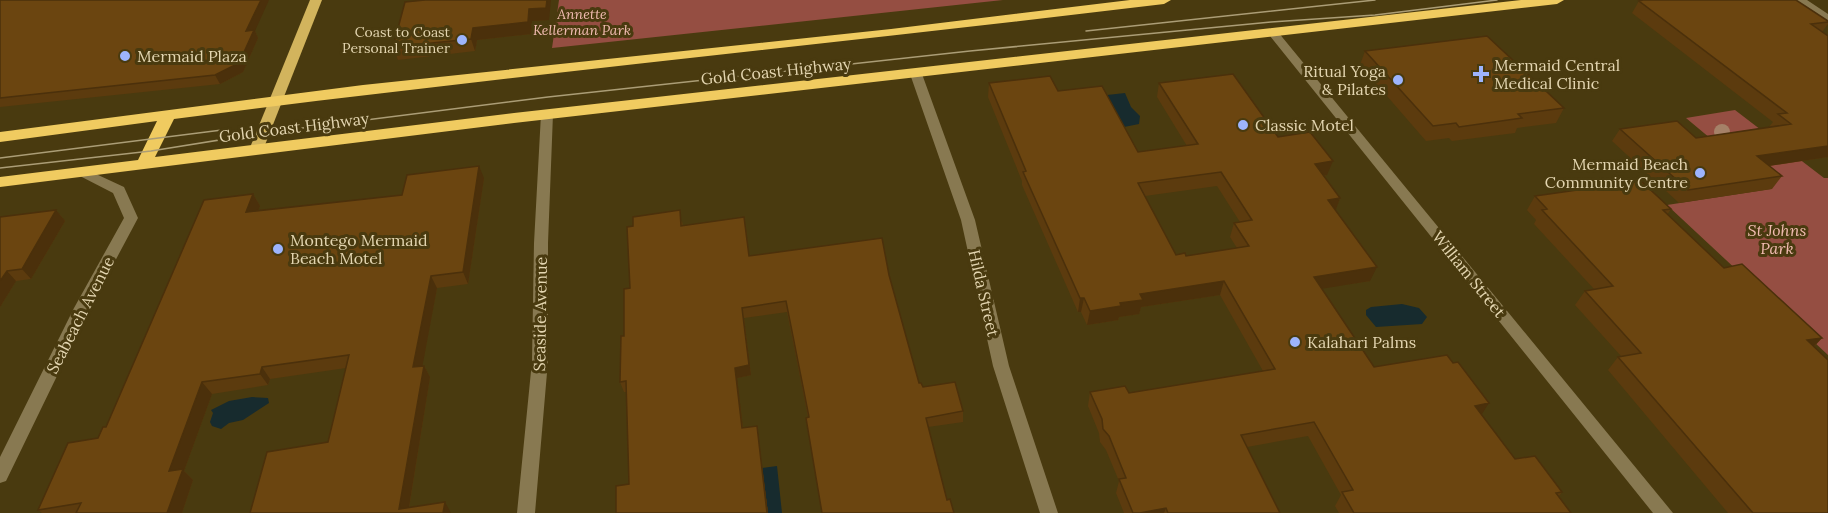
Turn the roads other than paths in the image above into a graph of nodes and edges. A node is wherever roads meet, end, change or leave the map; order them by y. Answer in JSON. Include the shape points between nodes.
{"nodes":[{"id":1,"x":316,"y":0,"type":"edge"},
{"id":2,"x":1164,"y":0,"type":"edge"},
{"id":3,"x":1557,"y":0,"type":"edge"},
{"id":4,"x":1798,"y":0,"type":"edge"},
{"id":5,"x":1828,"y":19,"type":"edge"},
{"id":6,"x":1274,"y":34,"type":"junction"},
{"id":7,"x":916,"y":74,"type":"junction"},
{"id":8,"x":277,"y":100,"type":"junction"},
{"id":9,"x":547,"y":114,"type":"junction"},
{"id":10,"x":168,"y":116,"type":"junction"},
{"id":11,"x":0,"y":136,"type":"edge"},
{"id":12,"x":256,"y":150,"type":"junction"},
{"id":13,"x":144,"y":164,"type":"junction"},
{"id":14,"x":83,"y":172,"type":"junction"},
{"id":15,"x":0,"y":182,"type":"edge"},
{"id":16,"x":0,"y":476,"type":"edge"},
{"id":17,"x":526,"y":513,"type":"edge"},
{"id":18,"x":1049,"y":513,"type":"edge"},
{"id":19,"x":1664,"y":513,"type":"edge"}],
"edges":[{"from":1,"to":8,"type":"main road"},
{"from":2,"to":8,"type":"highway","name":"Gold Coast Highway"},
{"from":3,"to":6,"type":"highway","name":"Gold Coast Highway"},
{"from":4,"to":5,"type":"street"},
{"from":6,"to":7,"type":"highway","name":"Gold Coast Highway"},
{"from":6,"to":19,"type":"street","name":"William Street"},
{"from":7,"to":9,"type":"highway","name":"Gold Coast Highway"},
{"from":7,"to":18,"type":"street","name":"Hilda Street","via":[[968,220],[1001,366]]},
{"from":8,"to":10,"type":"highway","name":"Gold Coast Highway"},
{"from":8,"to":12,"type":"main road"},
{"from":9,"to":12,"type":"highway","name":"Gold Coast Highway"},
{"from":9,"to":17,"type":"street","name":"Seaside Avenue","via":[[540,361]]},
{"from":10,"to":11,"type":"highway","name":"Gold Coast Highway"},
{"from":10,"to":13,"type":"highway"},
{"from":12,"to":13,"type":"highway","name":"Gold Coast Highway"},
{"from":13,"to":14,"type":"highway","name":"Gold Coast Highway"},
{"from":14,"to":15,"type":"highway","name":"Gold Coast Highway"},
{"from":14,"to":16,"type":"street","name":"Seabeach Avenue","via":[[119,190],[131,218]]}]}
